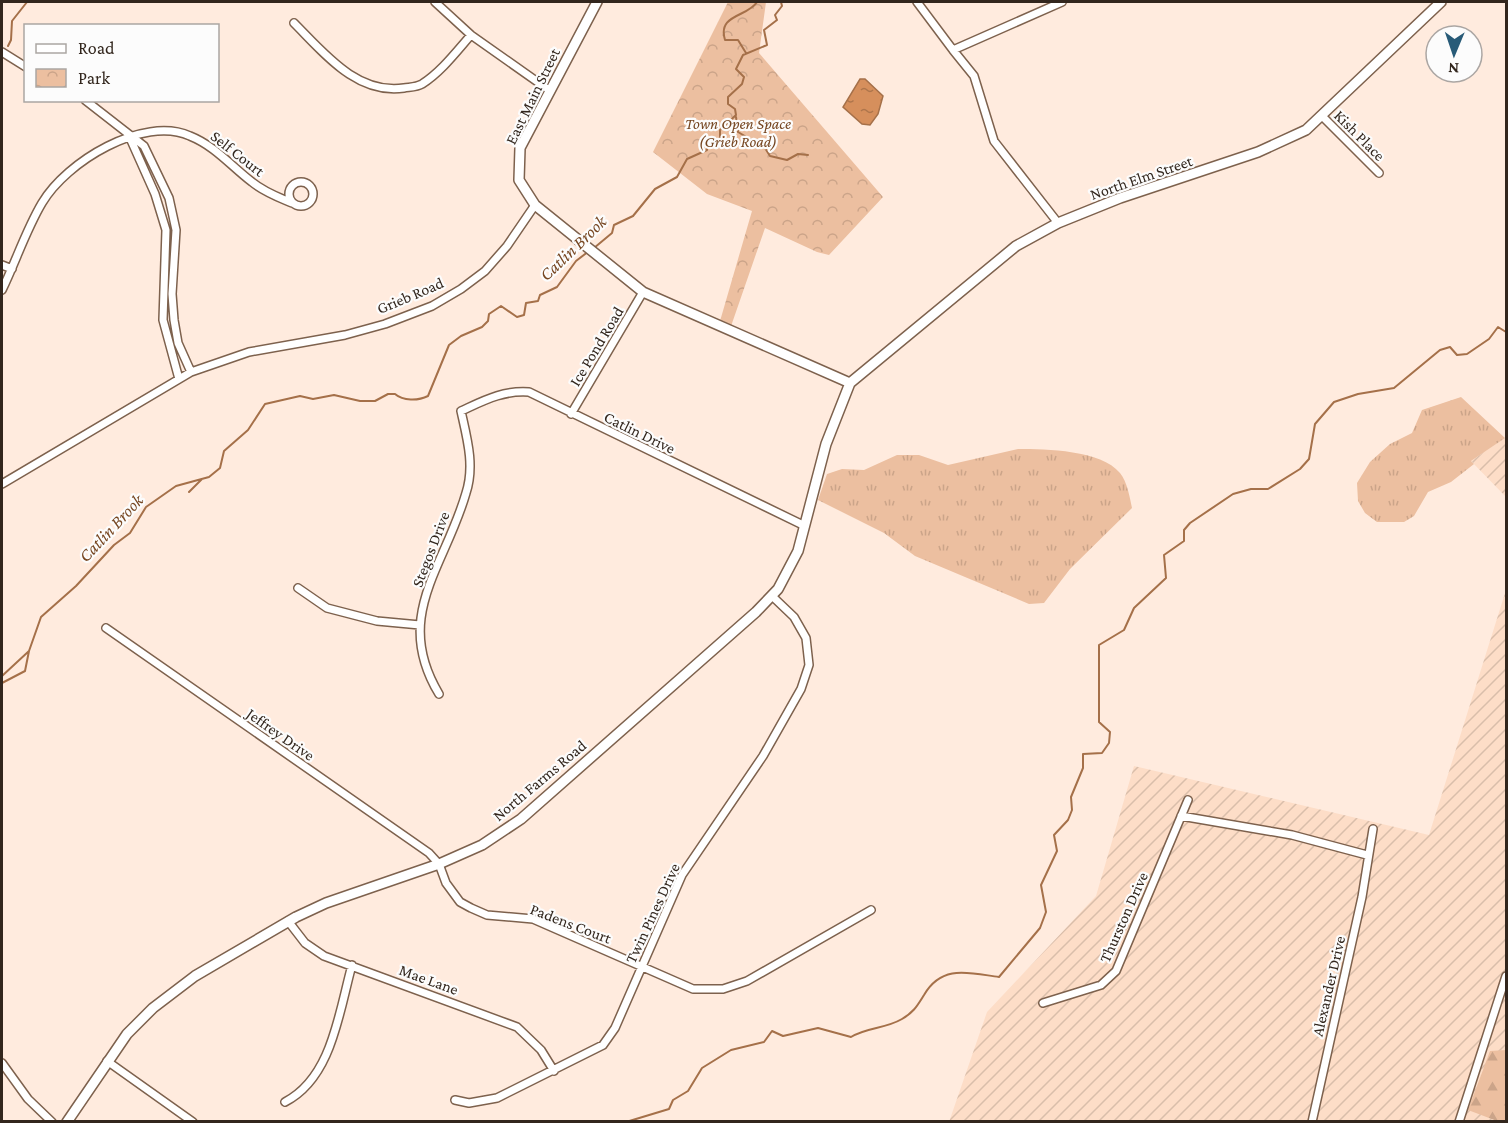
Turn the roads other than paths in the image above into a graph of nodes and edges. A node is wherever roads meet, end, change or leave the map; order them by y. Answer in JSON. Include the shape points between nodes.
{"nodes":[{"id":1,"x":435,"y":2,"type":"edge"},
{"id":2,"x":597,"y":2,"type":"edge"},
{"id":3,"x":917,"y":2,"type":"edge"},
{"id":4,"x":1062,"y":2,"type":"edge"},
{"id":5,"x":1441,"y":2,"type":"edge"},
{"id":6,"x":294,"y":23,"type":"dead end"},
{"id":7,"x":471,"y":35,"type":"junction"},
{"id":8,"x":953,"y":50,"type":"junction"},
{"id":9,"x":2,"y":52,"type":"edge"},
{"id":10,"x":24,"y":66,"type":"edge"},
{"id":11,"x":549,"y":90,"type":"junction"},
{"id":12,"x":87,"y":102,"type":"edge"},
{"id":13,"x":1322,"y":116,"type":"junction"},
{"id":14,"x":129,"y":136,"type":"junction"},
{"id":15,"x":1379,"y":173,"type":"dead end"},
{"id":16,"x":292,"y":203,"type":"dead end"},
{"id":17,"x":535,"y":205,"type":"junction"},
{"id":18,"x":1058,"y":223,"type":"junction"},
{"id":19,"x":2,"y":265,"type":"edge"},
{"id":20,"x":12,"y":269,"type":"junction"},
{"id":21,"x":2,"y":290,"type":"edge"},
{"id":22,"x":644,"y":292,"type":"junction"},
{"id":23,"x":191,"y":372,"type":"junction"},
{"id":24,"x":179,"y":379,"type":"junction"},
{"id":25,"x":850,"y":383,"type":"junction"},
{"id":26,"x":461,"y":411,"type":"joint"},
{"id":27,"x":571,"y":414,"type":"junction"},
{"id":28,"x":2,"y":483,"type":"edge"},
{"id":29,"x":805,"y":526,"type":"junction"},
{"id":30,"x":298,"y":588,"type":"dead end"},
{"id":31,"x":772,"y":596,"type":"junction"},
{"id":32,"x":420,"y":624,"type":"junction"},
{"id":33,"x":106,"y":628,"type":"dead end"},
{"id":34,"x":440,"y":694,"type":"dead end"},
{"id":35,"x":1188,"y":800,"type":"dead end"},
{"id":36,"x":1181,"y":816,"type":"junction"},
{"id":37,"x":1373,"y":829,"type":"dead end"},
{"id":38,"x":1367,"y":855,"type":"junction"},
{"id":39,"x":439,"y":864,"type":"junction"},
{"id":40,"x":871,"y":910,"type":"dead end"},
{"id":41,"x":288,"y":921,"type":"junction"},
{"id":42,"x":352,"y":965,"type":"junction"},
{"id":43,"x":642,"y":966,"type":"junction"},
{"id":44,"x":1506,"y":976,"type":"edge"},
{"id":45,"x":1043,"y":1003,"type":"dead end"},
{"id":46,"x":107,"y":1061,"type":"junction"},
{"id":47,"x":2,"y":1063,"type":"edge"},
{"id":48,"x":554,"y":1071,"type":"junction"},
{"id":49,"x":455,"y":1100,"type":"dead end"},
{"id":50,"x":285,"y":1102,"type":"dead end"},
{"id":51,"x":52,"y":1122,"type":"edge"},
{"id":52,"x":67,"y":1122,"type":"edge"},
{"id":53,"x":193,"y":1122,"type":"edge"},
{"id":54,"x":1312,"y":1122,"type":"edge"},
{"id":55,"x":1459,"y":1122,"type":"edge"}],
"edges":[{"from":1,"to":7,"type":"street"},
{"from":2,"to":11,"type":"main road","name":"East Main Street"},
{"from":3,"to":8,"type":"street"},
{"from":4,"to":8,"type":"street"},
{"from":5,"to":13,"type":"main road","name":"North Elm Street"},
{"from":6,"to":7,"type":"street","via":[[342,70],[388,91],[420,86]]},
{"from":7,"to":11,"type":"street"},
{"from":8,"to":18,"type":"street","via":[[974,76],[994,141]]},
{"from":9,"to":10,"type":"street"},
{"from":11,"to":17,"type":"main road","name":"East Main Street","via":[[520,148],[519,180]]},
{"from":12,"to":14,"type":"street"},
{"from":13,"to":15,"type":"street","name":"Kish Place"},
{"from":13,"to":18,"type":"main road","name":"North Elm Street","via":[[1306,130],[1258,152]]},
{"from":14,"to":16,"type":"street","name":"Self Court","via":[[159,130],[188,134],[211,146],[267,193]]},
{"from":14,"to":20,"type":"street","name":"Self Court","via":[[108,144],[72,170],[43,201]]},
{"from":14,"to":23,"type":"street","via":[[144,146],[170,198],[176,230],[174,320],[178,343]]},
{"from":14,"to":24,"type":"street","via":[[166,230],[163,320]]},
{"from":17,"to":22,"type":"main road"},
{"from":17,"to":23,"type":"street","name":"Grieb Road","via":[[485,271],[432,306],[345,335],[249,352]]},
{"from":18,"to":25,"type":"main road","name":"North Elm Street","via":[[1016,246]]},
{"from":19,"to":20,"type":"street"},
{"from":20,"to":21,"type":"street","name":"Self Court"},
{"from":22,"to":25,"type":"main road"},
{"from":22,"to":27,"type":"street","name":"Ice Pond Road"},
{"from":23,"to":24,"type":"street","name":"Grieb Road"},
{"from":24,"to":28,"type":"street","name":"Grieb Road"},
{"from":25,"to":29,"type":"main road","name":"North Farms Road","via":[[826,444]]},
{"from":26,"to":27,"type":"street","name":"Catlin Drive","via":[[514,391],[529,392]]},
{"from":26,"to":32,"type":"street","name":"Stegos Drive","via":[[469,443],[467,492],[432,576]]},
{"from":27,"to":29,"type":"street","name":"Catlin Drive"},
{"from":29,"to":31,"type":"main road","name":"North Farms Road","via":[[798,551]]},
{"from":30,"to":32,"type":"street","via":[[327,608],[377,621]]},
{"from":31,"to":39,"type":"main road","name":"North Farms Road","via":[[521,819],[482,845]]},
{"from":31,"to":43,"type":"street","name":"Twin Pines Drive","via":[[794,617],[806,638],[808,665],[801,689],[763,756],[682,875]]},
{"from":32,"to":34,"type":"street","name":"Stegos Drive","via":[[420,652],[426,672]]},
{"from":33,"to":39,"type":"street","name":"Jeffrey Drive","via":[[429,853]]},
{"from":35,"to":36,"type":"street","name":"Thurston Drive"},
{"from":36,"to":38,"type":"street","via":[[1292,835]]},
{"from":36,"to":45,"type":"street","name":"Thurston Drive","via":[[1116,971],[1101,985]]},
{"from":37,"to":38,"type":"street","name":"Alexander Drive"},
{"from":38,"to":54,"type":"street","name":"Alexander Drive","via":[[1362,897]]},
{"from":39,"to":41,"type":"main road","name":"North Farms Road","via":[[326,903]]},
{"from":39,"to":43,"type":"street","name":"Padens Court","via":[[446,883],[460,902],[471,908],[487,915],[533,919]]},
{"from":40,"to":43,"type":"street","name":"Padens Court","via":[[747,981],[723,989],[693,989]]},
{"from":41,"to":42,"type":"street","name":"Mae Lane","via":[[305,943],[324,956]]},
{"from":41,"to":46,"type":"main road","name":"North Farms Road","via":[[172,992],[127,1034]]},
{"from":42,"to":48,"type":"street","name":"Mae Lane","via":[[517,1027],[541,1050]]},
{"from":42,"to":50,"type":"street","via":[[328,1052],[300,1094]]},
{"from":43,"to":48,"type":"street","name":"Twin Pines Drive","via":[[615,1028],[603,1045]]},
{"from":44,"to":55,"type":"street"},
{"from":46,"to":52,"type":"main road","name":"North Farms Road"},
{"from":46,"to":53,"type":"street"},
{"from":47,"to":51,"type":"street","via":[[27,1099]]},
{"from":48,"to":49,"type":"street","name":"Twin Pines Drive","via":[[497,1098],[470,1104]]}]}
